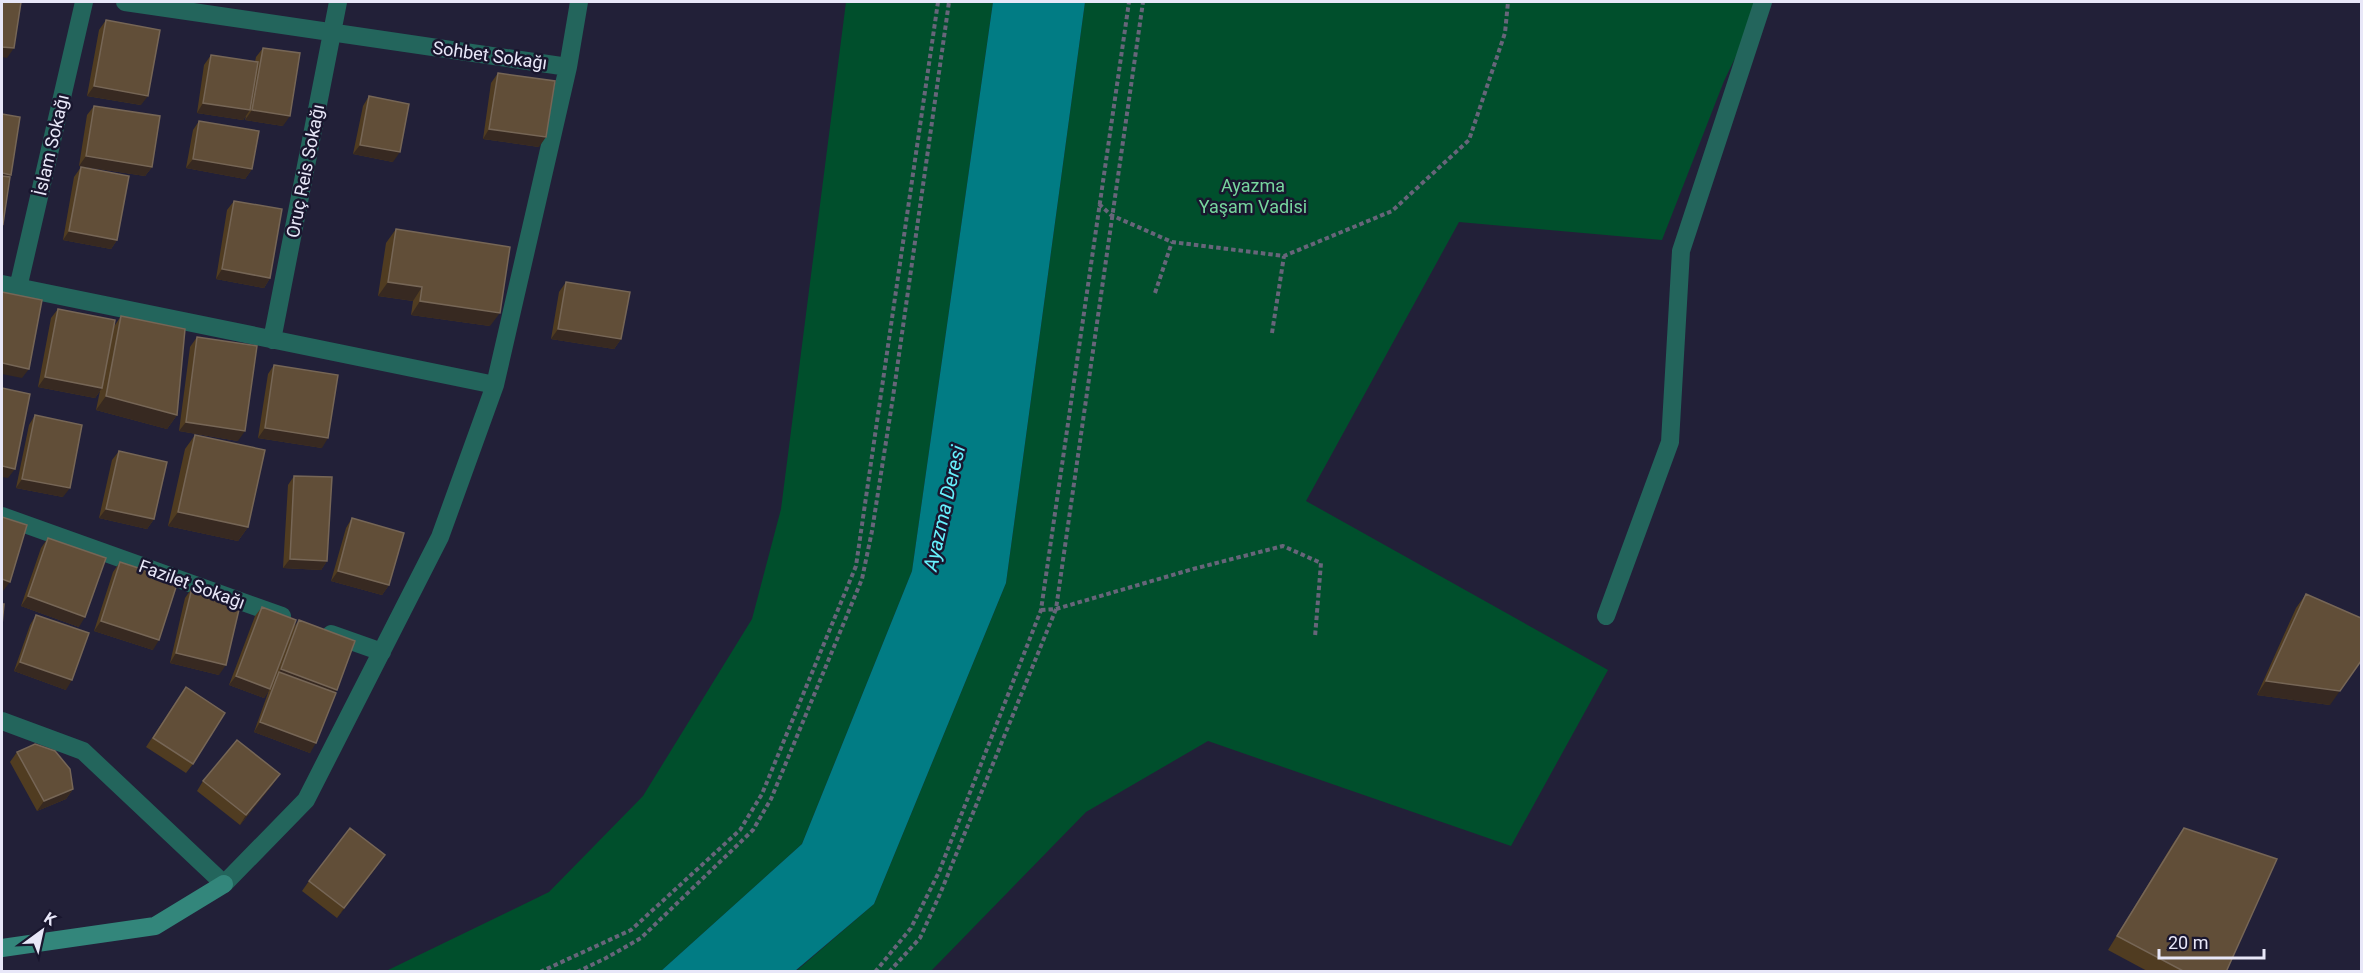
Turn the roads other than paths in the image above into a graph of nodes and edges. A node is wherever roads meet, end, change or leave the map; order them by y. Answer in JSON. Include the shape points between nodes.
{"nodes":[{"id":1,"x":84,"y":2,"type":"edge"},
{"id":2,"x":125,"y":2,"type":"edge"},
{"id":3,"x":339,"y":2,"type":"edge"},
{"id":4,"x":579,"y":2,"type":"edge"},
{"id":5,"x":1763,"y":2,"type":"edge"},
{"id":6,"x":333,"y":32,"type":"junction"},
{"id":7,"x":568,"y":67,"type":"junction"},
{"id":8,"x":10,"y":286,"type":"edge"},
{"id":9,"x":272,"y":340,"type":"junction"},
{"id":10,"x":495,"y":386,"type":"junction"},
{"id":11,"x":2,"y":516,"type":"edge"},
{"id":12,"x":1606,"y":616,"type":"dead end"},
{"id":13,"x":382,"y":652,"type":"junction"},
{"id":14,"x":2,"y":721,"type":"edge"},
{"id":15,"x":224,"y":884,"type":"junction"},
{"id":16,"x":2,"y":948,"type":"edge"}],
"edges":[{"from":1,"to":8,"type":"street","name":"İslam Sokağı"},
{"from":2,"to":6,"type":"street","name":"Sohbet Sokağı"},
{"from":3,"to":6,"type":"street","name":"Oruç Reis Sokağı"},
{"from":4,"to":7,"type":"street"},
{"from":5,"to":12,"type":"street","via":[[1681,251],[1670,442]]},
{"from":6,"to":7,"type":"street","name":"Sohbet Sokağı"},
{"from":6,"to":9,"type":"street","name":"Oruç Reis Sokağı"},
{"from":7,"to":10,"type":"street","name":"Sohbet Sokağı"},
{"from":8,"to":9,"type":"street"},
{"from":9,"to":10,"type":"street"},
{"from":10,"to":13,"type":"street","name":"Sohbet Sokağı","via":[[440,537]]},
{"from":11,"to":13,"type":"street","name":"Fazilet Sokağı"},
{"from":13,"to":15,"type":"street","name":"Sohbet Sokağı","via":[[306,800]]},
{"from":14,"to":15,"type":"street","via":[[83,752]]},
{"from":15,"to":16,"type":"street","via":[[155,926]]}]}
